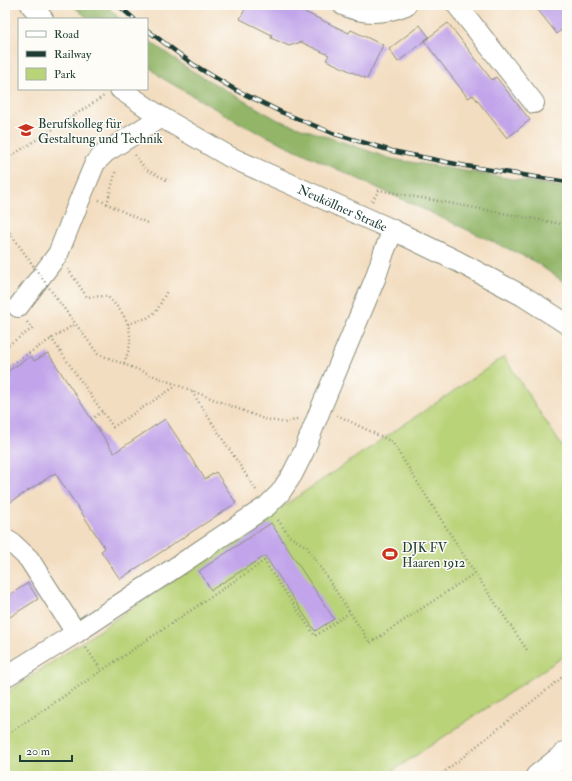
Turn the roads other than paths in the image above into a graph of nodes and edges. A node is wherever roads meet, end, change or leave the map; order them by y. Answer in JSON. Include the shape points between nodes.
{"nodes":[{"id":1,"x":30,"y":5,"type":"edge"},
{"id":2,"x":343,"y":5,"type":"edge"},
{"id":3,"x":406,"y":5,"type":"edge"},
{"id":4,"x":457,"y":5,"type":"edge"},
{"id":5,"x":42,"y":18,"type":"edge"},
{"id":6,"x":114,"y":91,"type":"edge"},
{"id":7,"x":534,"y":103,"type":"dead end"},
{"id":8,"x":161,"y":117,"type":"junction"},
{"id":9,"x":393,"y":230,"type":"junction"},
{"id":10,"x":18,"y":307,"type":"dead end"},
{"id":11,"x":567,"y":324,"type":"edge"},
{"id":12,"x":5,"y":539,"type":"edge"},
{"id":13,"x":76,"y":633,"type":"junction"},
{"id":14,"x":5,"y":678,"type":"edge"},
{"id":15,"x":567,"y":752,"type":"edge"},
{"id":16,"x":537,"y":776,"type":"edge"}],
"edges":[{"from":1,"to":5,"type":"street"},
{"from":2,"to":3,"type":"street","via":[[364,12],[381,13]]},
{"from":4,"to":7,"type":"street"},
{"from":6,"to":8,"type":"street","name":"Neuköllner Straße"},
{"from":8,"to":9,"type":"street","name":"Neuköllner Straße","via":[[230,157]]},
{"from":8,"to":10,"type":"street","via":[[106,152],[95,163],[58,254]]},
{"from":9,"to":11,"type":"street","name":"Neuköllner Straße","via":[[523,296]]},
{"from":9,"to":13,"type":"street","via":[[304,451],[280,493],[267,506]]},
{"from":12,"to":13,"type":"street","via":[[29,559]]},
{"from":13,"to":14,"type":"street"},
{"from":15,"to":16,"type":"highway"}]}
